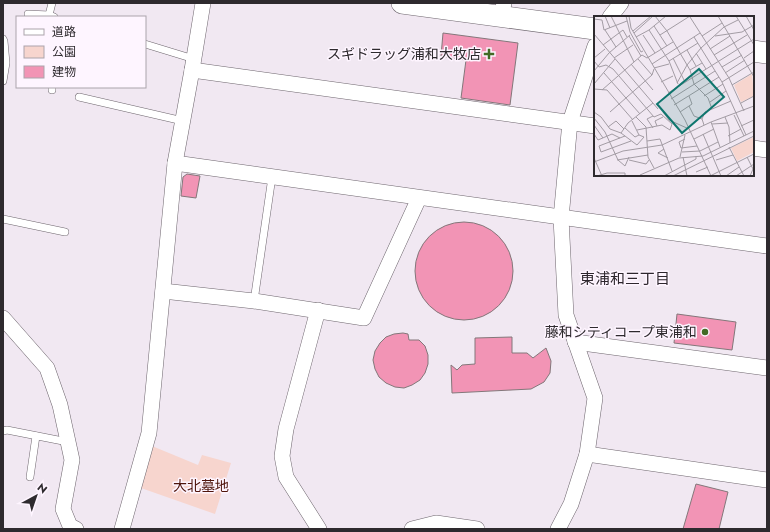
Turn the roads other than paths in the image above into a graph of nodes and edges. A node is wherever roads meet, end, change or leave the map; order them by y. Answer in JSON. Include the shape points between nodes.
{"nodes":[{"id":1,"x":52,"y":3,"type":"edge"},
{"id":2,"x":203,"y":3,"type":"edge"},
{"id":3,"x":402,"y":3,"type":"edge"},
{"id":4,"x":620,"y":3,"type":"edge"},
{"id":5,"x":503,"y":10,"type":"edge"},
{"id":6,"x":28,"y":14,"type":"dead end"},
{"id":7,"x":52,"y":16,"type":"edge"},
{"id":8,"x":611,"y":16,"type":"edge"},
{"id":9,"x":594,"y":30,"type":"edge"},
{"id":10,"x":3,"y":39,"type":"edge"},
{"id":11,"x":146,"y":44,"type":"edge"},
{"id":12,"x":594,"y":49,"type":"edge"},
{"id":13,"x":754,"y":51,"type":"edge"},
{"id":14,"x":767,"y":53,"type":"edge"},
{"id":15,"x":193,"y":64,"type":"junction"},
{"id":16,"x":3,"y":81,"type":"edge"},
{"id":17,"x":79,"y":97,"type":"dead end"},
{"id":18,"x":183,"y":121,"type":"junction"},
{"id":19,"x":570,"y":122,"type":"junction"},
{"id":20,"x":594,"y":126,"type":"edge"},
{"id":21,"x":754,"y":148,"type":"edge"},
{"id":22,"x":767,"y":150,"type":"edge"},
{"id":23,"x":175,"y":163,"type":"junction"},
{"id":24,"x":272,"y":177,"type":"junction"},
{"id":25,"x":419,"y":198,"type":"junction"},
{"id":26,"x":560,"y":218,"type":"junction"},
{"id":27,"x":3,"y":220,"type":"edge"},
{"id":28,"x":65,"y":232,"type":"dead end"},
{"id":29,"x":767,"y":246,"type":"edge"},
{"id":30,"x":163,"y":291,"type":"junction"},
{"id":31,"x":254,"y":301,"type":"junction"},
{"id":32,"x":318,"y":310,"type":"junction"},
{"id":33,"x":3,"y":318,"type":"edge"},
{"id":34,"x":575,"y":342,"type":"junction"},
{"id":35,"x":767,"y":368,"type":"edge"},
{"id":36,"x":3,"y":431,"type":"edge"},
{"id":37,"x":36,"y":436,"type":"junction"},
{"id":38,"x":68,"y":442,"type":"junction"},
{"id":39,"x":587,"y":454,"type":"junction"},
{"id":40,"x":30,"y":477,"type":"dead end"},
{"id":41,"x":767,"y":480,"type":"edge"},
{"id":42,"x":76,"y":529,"type":"edge"},
{"id":43,"x":122,"y":529,"type":"edge"},
{"id":44,"x":319,"y":529,"type":"edge"},
{"id":45,"x":412,"y":529,"type":"edge"},
{"id":46,"x":477,"y":529,"type":"edge"},
{"id":47,"x":558,"y":529,"type":"edge"}],
"edges":[{"from":1,"to":7,"type":"lane"},
{"from":2,"to":15,"type":"street"},
{"from":3,"to":5,"type":"street"},
{"from":4,"to":8,"type":"street"},
{"from":5,"to":9,"type":"street"},
{"from":6,"to":7,"type":"lane"},
{"from":10,"to":16,"type":"lane","via":[[6,63]]},
{"from":11,"to":15,"type":"lane"},
{"from":12,"to":19,"type":"street"},
{"from":13,"to":14,"type":"street"},
{"from":15,"to":18,"type":"street"},
{"from":15,"to":19,"type":"street"},
{"from":17,"to":18,"type":"lane"},
{"from":18,"to":23,"type":"street"},
{"from":19,"to":20,"type":"street"},
{"from":19,"to":26,"type":"street"},
{"from":21,"to":22,"type":"street"},
{"from":23,"to":24,"type":"street"},
{"from":23,"to":30,"type":"street"},
{"from":24,"to":25,"type":"street"},
{"from":24,"to":31,"type":"lane"},
{"from":25,"to":26,"type":"street"},
{"from":25,"to":32,"type":"street","via":[[364,318]]},
{"from":26,"to":29,"type":"street"},
{"from":26,"to":34,"type":"street","via":[[566,315]]},
{"from":27,"to":28,"type":"lane"},
{"from":30,"to":31,"type":"street"},
{"from":30,"to":43,"type":"street","via":[[149,433]]},
{"from":31,"to":32,"type":"street"},
{"from":32,"to":44,"type":"street","via":[[286,429],[282,456],[286,477]]},
{"from":33,"to":38,"type":"street","via":[[47,368],[60,405]]},
{"from":34,"to":35,"type":"street"},
{"from":34,"to":39,"type":"street","via":[[595,398]]},
{"from":36,"to":37,"type":"lane"},
{"from":37,"to":38,"type":"lane"},
{"from":37,"to":40,"type":"lane"},
{"from":38,"to":42,"type":"street","via":[[72,460],[64,509],[70,526]]},
{"from":39,"to":41,"type":"street"},
{"from":39,"to":47,"type":"street","via":[[571,504]]},
{"from":45,"to":46,"type":"street","via":[[436,522]]}]}
